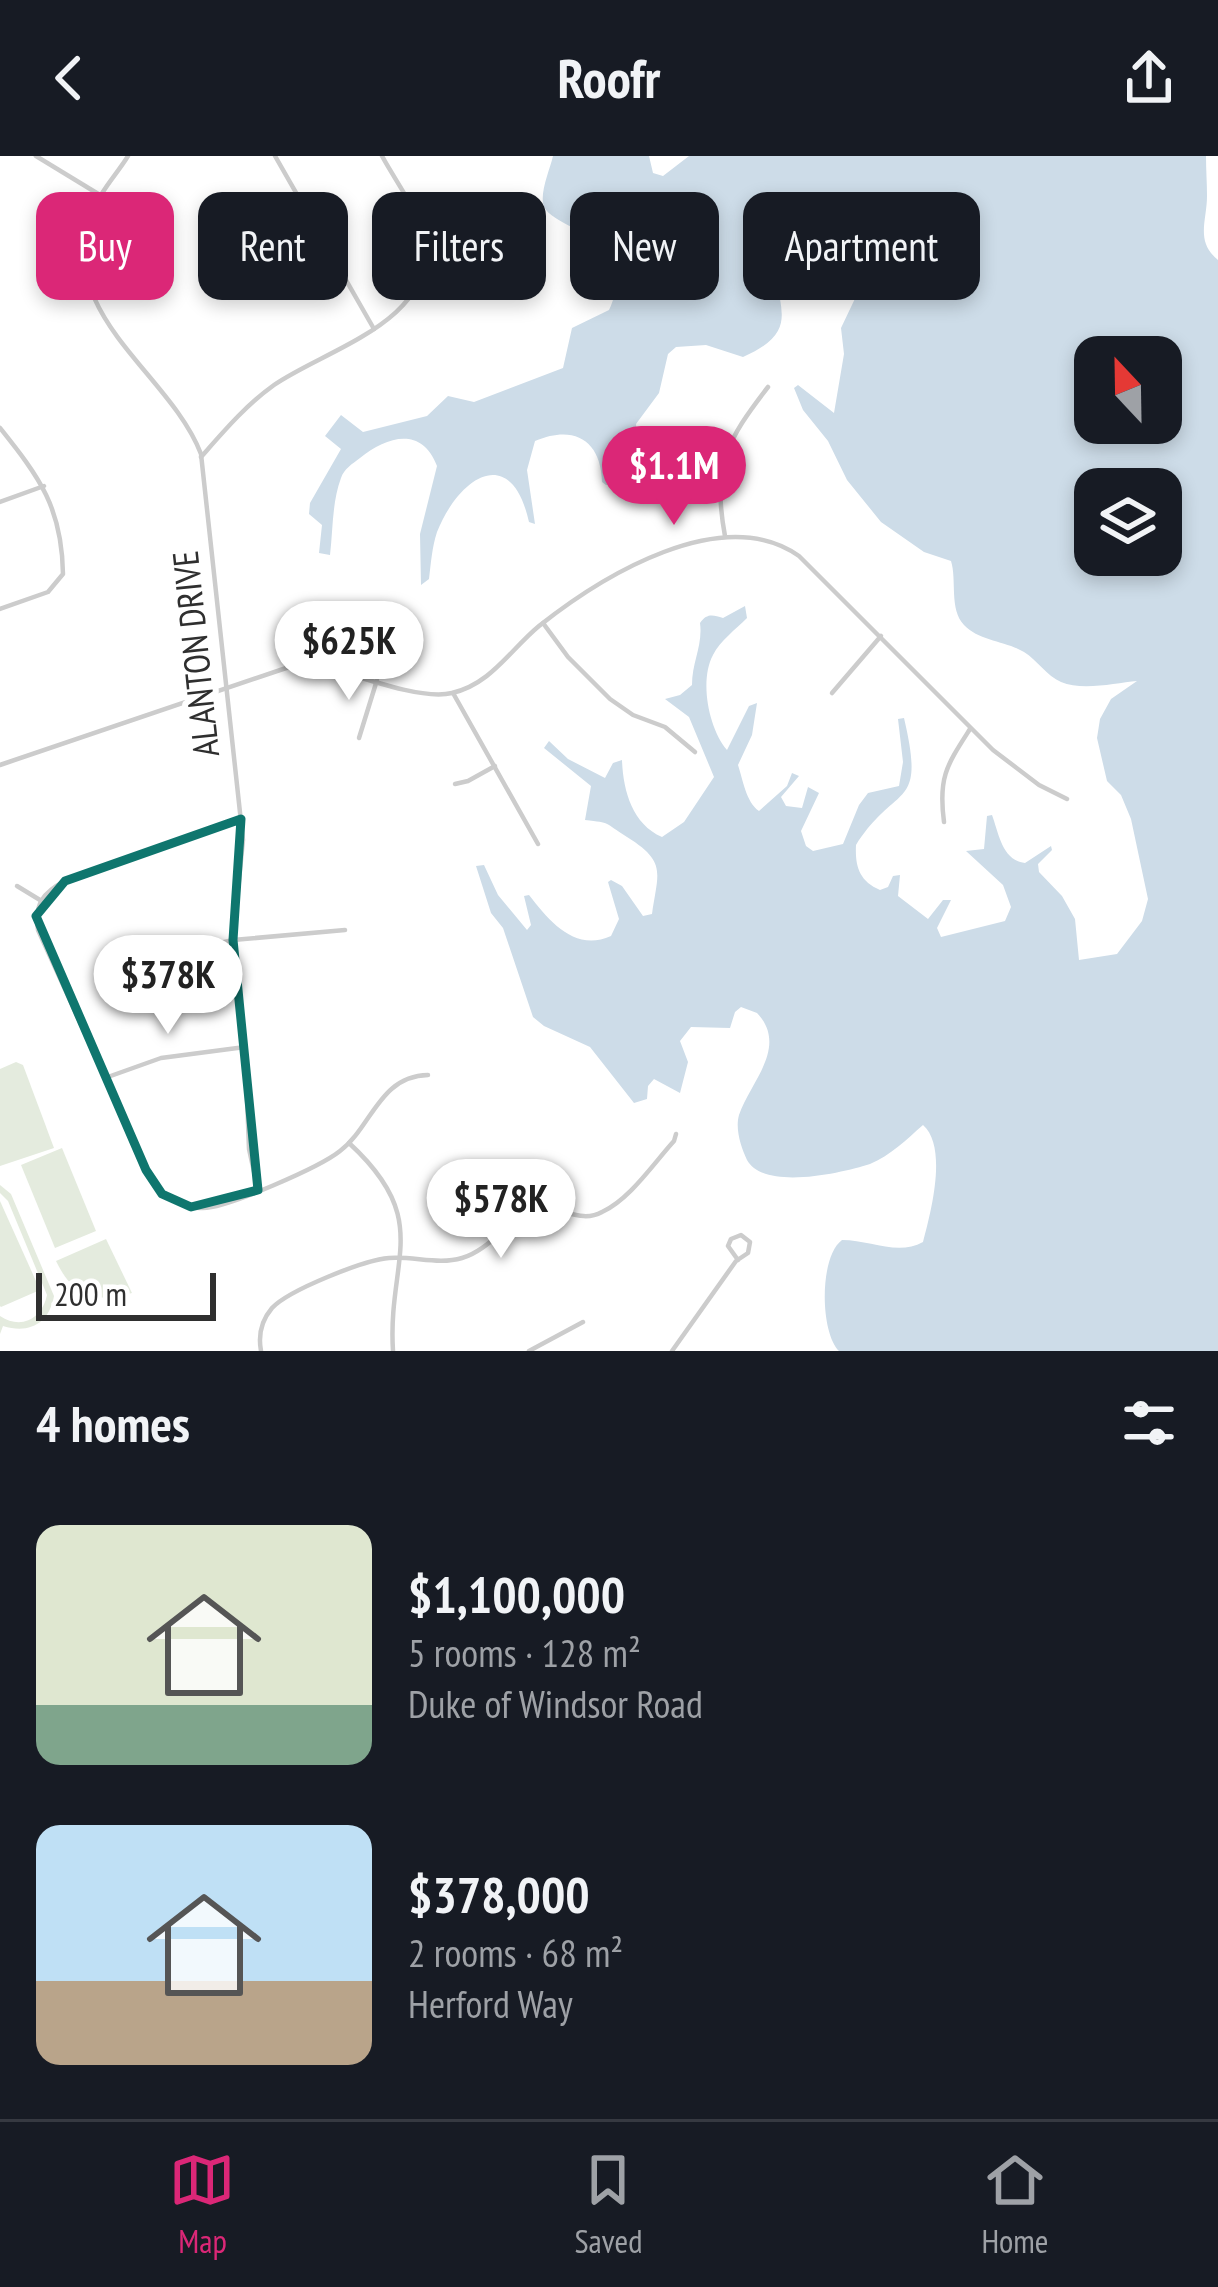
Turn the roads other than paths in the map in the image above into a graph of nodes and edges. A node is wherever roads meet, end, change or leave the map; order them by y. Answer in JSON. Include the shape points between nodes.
{"nodes":[{"id":1,"x":36,"y":156,"type":"edge"},
{"id":2,"x":128,"y":156,"type":"edge"},
{"id":3,"x":275,"y":156,"type":"edge"},
{"id":4,"x":382,"y":156,"type":"edge"},
{"id":5,"x":95,"y":192,"type":"edge"},
{"id":6,"x":102,"y":192,"type":"edge"},
{"id":7,"x":296,"y":192,"type":"edge"},
{"id":8,"x":348,"y":283,"type":"edge"},
{"id":9,"x":95,"y":300,"type":"edge"},
{"id":10,"x":374,"y":329,"type":"junction"},
{"id":11,"x":768,"y":386,"type":"dead end"},
{"id":12,"x":0,"y":428,"type":"edge"},
{"id":13,"x":201,"y":457,"type":"junction"},
{"id":14,"x":44,"y":486,"type":"junction"},
{"id":15,"x":0,"y":502,"type":"edge"},
{"id":16,"x":725,"y":536,"type":"junction"},
{"id":17,"x":0,"y":609,"type":"edge"},
{"id":18,"x":543,"y":623,"type":"junction"},
{"id":19,"x":881,"y":636,"type":"junction"},
{"id":20,"x":377,"y":680,"type":"junction"},
{"id":21,"x":224,"y":687,"type":"junction"},
{"id":22,"x":453,"y":693,"type":"junction"},
{"id":23,"x":832,"y":693,"type":"dead end"},
{"id":24,"x":970,"y":728,"type":"junction"},
{"id":25,"x":359,"y":738,"type":"dead end"},
{"id":26,"x":695,"y":752,"type":"dead end"},
{"id":27,"x":0,"y":765,"type":"edge"},
{"id":28,"x":495,"y":766,"type":"junction"},
{"id":29,"x":455,"y":784,"type":"dead end"},
{"id":30,"x":1066,"y":799,"type":"dead end"},
{"id":31,"x":241,"y":819,"type":"junction"},
{"id":32,"x":944,"y":822,"type":"dead end"},
{"id":33,"x":538,"y":844,"type":"dead end"},
{"id":34,"x":17,"y":886,"type":"dead end"},
{"id":35,"x":40,"y":900,"type":"junction"},
{"id":36,"x":344,"y":930,"type":"dead end"},
{"id":37,"x":233,"y":940,"type":"junction"},
{"id":38,"x":173,"y":954,"type":"dead end"},
{"id":39,"x":244,"y":1047,"type":"junction"},
{"id":40,"x":428,"y":1075,"type":"dead end"},
{"id":41,"x":105,"y":1078,"type":"junction"},
{"id":42,"x":676,"y":1133,"type":"dead end"},
{"id":43,"x":349,"y":1143,"type":"junction"},
{"id":44,"x":258,"y":1190,"type":"junction"},
{"id":45,"x":402,"y":1257,"type":"junction"},
{"id":46,"x":738,"y":1260,"type":"junction"},
{"id":47,"x":583,"y":1322,"type":"dead end"},
{"id":48,"x":261,"y":1351,"type":"edge"},
{"id":49,"x":393,"y":1351,"type":"edge"},
{"id":50,"x":530,"y":1351,"type":"edge"},
{"id":51,"x":672,"y":1351,"type":"edge"}],
"edges":[{"from":1,"to":5,"type":"street"},
{"from":2,"to":6,"type":"street","name":"ALANTON DRIVE"},
{"from":3,"to":7,"type":"street"},
{"from":4,"to":10,"type":"street","via":[[422,234],[424,256],[410,297]]},
{"from":8,"to":10,"type":"street"},
{"from":9,"to":13,"type":"street","name":"ALANTON DRIVE"},
{"from":10,"to":13,"type":"street","via":[[259,397]]},
{"from":11,"to":16,"type":"street","via":[[722,457]]},
{"from":12,"to":14,"type":"street"},
{"from":13,"to":21,"type":"street","name":"ALANTON DRIVE"},
{"from":14,"to":15,"type":"street"},
{"from":14,"to":17,"type":"street","via":[[56,514],[61,580]]},
{"from":16,"to":18,"type":"street","via":[[640,564]]},
{"from":16,"to":19,"type":"street","via":[[763,538],[791,551]]},
{"from":18,"to":22,"type":"street","via":[[495,670]]},
{"from":18,"to":26,"type":"street","via":[[610,699]]},
{"from":19,"to":23,"type":"street"},
{"from":19,"to":24,"type":"street"},
{"from":20,"to":21,"type":"street","via":[[308,663]]},
{"from":20,"to":22,"type":"street"},
{"from":20,"to":25,"type":"street"},
{"from":21,"to":27,"type":"street"},
{"from":21,"to":31,"type":"street","name":"ALANTON DRIVE"},
{"from":22,"to":28,"type":"street"},
{"from":24,"to":30,"type":"street","via":[[1019,772]]},
{"from":24,"to":32,"type":"street","via":[[944,771]]},
{"from":28,"to":29,"type":"street"},
{"from":28,"to":33,"type":"street"},
{"from":31,"to":35,"type":"street","via":[[64,881]]},
{"from":31,"to":37,"type":"street","name":"ALANTON DRIVE"},
{"from":34,"to":35,"type":"street"},
{"from":35,"to":41,"type":"street","via":[[38,930]]},
{"from":36,"to":37,"type":"street"},
{"from":37,"to":38,"type":"street"},
{"from":37,"to":39,"type":"street","name":"ALANTON DRIVE"},
{"from":39,"to":41,"type":"street","via":[[161,1058]]},
{"from":39,"to":44,"type":"street","name":"ALANTON DRIVE"},
{"from":40,"to":43,"type":"street","via":[[380,1098]]},
{"from":41,"to":44,"type":"street","via":[[162,1194],[205,1208]]},
{"from":42,"to":45,"type":"street","via":[[599,1214],[540,1209],[464,1257]]},
{"from":43,"to":44,"type":"street"},
{"from":43,"to":45,"type":"street","via":[[380,1173],[399,1218]]},
{"from":45,"to":48,"type":"street","via":[[360,1265],[276,1304],[262,1324]]},
{"from":45,"to":49,"type":"street"},
{"from":46,"to":46,"type":"street","via":[[730,1239],[741,1235],[748,1253]]},
{"from":46,"to":51,"type":"street"},
{"from":47,"to":50,"type":"street"}]}
